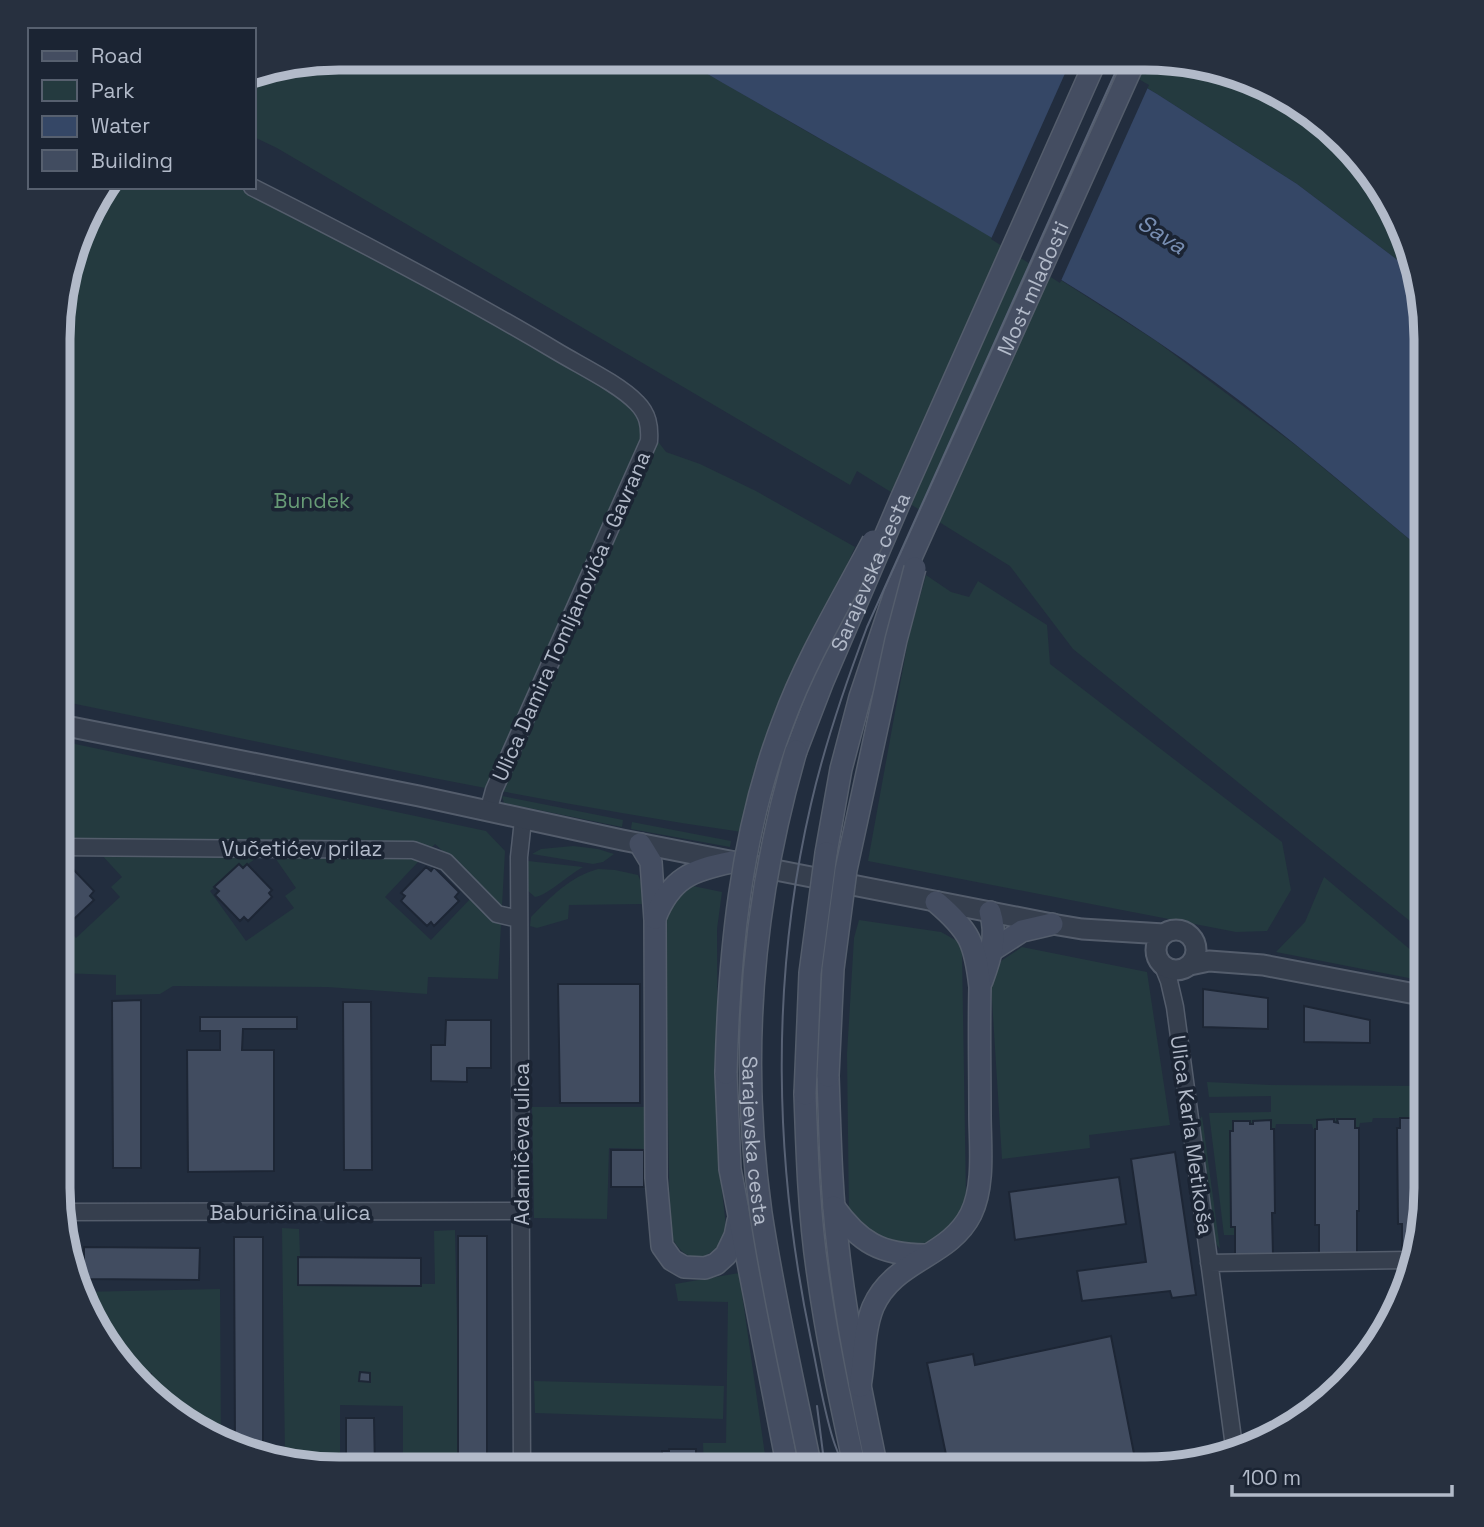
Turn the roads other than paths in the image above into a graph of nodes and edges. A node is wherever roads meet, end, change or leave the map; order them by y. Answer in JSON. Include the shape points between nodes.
{"nodes":[{"id":1,"x":1092,"y":70,"type":"edge"},
{"id":2,"x":1131,"y":70,"type":"edge"},
{"id":3,"x":256,"y":189,"type":"edge"},
{"id":4,"x":901,"y":499,"type":"joint"},
{"id":5,"x":930,"y":518,"type":"joint"},
{"id":6,"x":878,"y":544,"type":"junction"},
{"id":7,"x":911,"y":566,"type":"junction"},
{"id":8,"x":70,"y":727,"type":"edge"},
{"id":9,"x":488,"y":812,"type":"junction"},
{"id":10,"x":523,"y":820,"type":"junction"},
{"id":11,"x":640,"y":844,"type":"junction"},
{"id":12,"x":70,"y":847,"type":"edge"},
{"id":13,"x":732,"y":862,"type":"junction"},
{"id":14,"x":936,"y":902,"type":"junction"},
{"id":15,"x":990,"y":912,"type":"junction"},
{"id":16,"x":519,"y":919,"type":"junction"},
{"id":17,"x":654,"y":920,"type":"junction"},
{"id":18,"x":1052,"y":924,"type":"junction"},
{"id":19,"x":1082,"y":929,"type":"junction"},
{"id":20,"x":1164,"y":933,"type":"junction"},
{"id":21,"x":1189,"y":935,"type":"junction"},
{"id":22,"x":983,"y":951,"type":"junction"},
{"id":23,"x":1160,"y":962,"type":"junction"},
{"id":24,"x":1262,"y":965,"type":"junction"},
{"id":25,"x":1187,"y":967,"type":"junction"},
{"id":26,"x":1414,"y":994,"type":"edge"},
{"id":27,"x":1175,"y":1007,"type":"junction"},
{"id":28,"x":834,"y":1207,"type":"junction"},
{"id":29,"x":521,"y":1211,"type":"junction"},
{"id":30,"x":71,"y":1212,"type":"edge"},
{"id":31,"x":738,"y":1221,"type":"junction"},
{"id":32,"x":925,"y":1255,"type":"junction"},
{"id":33,"x":1404,"y":1260,"type":"edge"},
{"id":34,"x":1209,"y":1263,"type":"junction"},
{"id":35,"x":860,"y":1386,"type":"junction"},
{"id":36,"x":1233,"y":1442,"type":"edge"},
{"id":37,"x":522,"y":1457,"type":"edge"},
{"id":38,"x":787,"y":1457,"type":"edge"},
{"id":39,"x":809,"y":1457,"type":"edge"},
{"id":40,"x":853,"y":1457,"type":"edge"},
{"id":41,"x":875,"y":1457,"type":"edge"}],
"edges":[{"from":1,"to":4,"type":"main road","name":"Most mladosti"},
{"from":2,"to":5,"type":"main road","name":"Most mladosti"},
{"from":3,"to":9,"type":"street","name":"Ulica Damira Tomljanovića - Gavrana","via":[[502,319],[618,389],[637,403],[650,423],[649,441]]},
{"from":4,"to":6,"type":"main road","name":"Sarajevska cesta"},
{"from":5,"to":7,"type":"main road","name":"Sarajevska cesta"},
{"from":6,"to":31,"type":"main road","name":"Sarajevska cesta","bridge":true,"via":[[806,667],[769,763],[751,834],[736,920],[726,1073],[730,1169]]},
{"from":6,"to":39,"type":"main road","name":"Sarajevska cesta","bridge":true,"via":[[796,751],[772,840],[753,972],[750,1074],[758,1191]]},
{"from":7,"to":28,"type":"main road","name":"Sarajevska cesta","bridge":true,"via":[[846,870],[833,970],[828,1076]]},
{"from":7,"to":40,"type":"main road","name":"Sarajevska cesta","bridge":true,"via":[[873,653],[841,769],[814,932],[806,1038],[807,1159],[816,1259]]},
{"from":8,"to":9,"type":"street","name":"Ulica Damira Tomljanovića - Gavrana"},
{"from":9,"to":10,"type":"street","name":"Ulica Damira Tomljanovića - Gavrana"},
{"from":10,"to":11,"type":"street","name":"Ulica Damira Tomljanovića - Gavrana"},
{"from":10,"to":16,"type":"street","name":"Adamičeva ulica"},
{"from":11,"to":13,"type":"street","name":"Ulica Damira Tomljanovića - Gavrana"},
{"from":11,"to":17,"type":"main road","via":[[651,862]]},
{"from":12,"to":16,"type":"street","name":"Vučetićev prilaz","via":[[413,850],[446,862],[497,914]]},
{"from":13,"to":14,"type":"street","name":"Ulica Damira Tomljanovića - Gavrana"},
{"from":13,"to":17,"type":"main road","via":[[682,878],[667,894]]},
{"from":14,"to":15,"type":"street","name":"Ulica Damira Tomljanovića - Gavrana"},
{"from":14,"to":22,"type":"main road"},
{"from":15,"to":18,"type":"street","name":"Ulica Damira Tomljanovića - Gavrana"},
{"from":15,"to":22,"type":"main road","via":[[994,928]]},
{"from":16,"to":29,"type":"street","name":"Adamičeva ulica"},
{"from":17,"to":31,"type":"main road","via":[[656,1178],[662,1246],[684,1267],[705,1268],[726,1255]]},
{"from":18,"to":19,"type":"street","name":"Ulica Damira Tomljanovića - Gavrana"},
{"from":18,"to":22,"type":"main road"},
{"from":19,"to":20,"type":"street"},
{"from":19,"to":23,"type":"street","via":[[1145,949]]},
{"from":20,"to":21,"type":"street","via":[[1177,930]]},
{"from":20,"to":23,"type":"street","via":[[1156,945]]},
{"from":21,"to":24,"type":"street"},
{"from":21,"to":25,"type":"street","via":[[1196,947],[1194,960]]},
{"from":22,"to":32,"type":"main road","via":[[978,1189],[965,1225]]},
{"from":23,"to":25,"type":"street","via":[[1178,971]]},
{"from":23,"to":27,"type":"street","name":"Ulica Karla Metikoša"},
{"from":24,"to":25,"type":"street","via":[[1209,961]]},
{"from":24,"to":26,"type":"street"},
{"from":25,"to":27,"type":"street","name":"Ulica Karla Metikoša","via":[[1180,978]]},
{"from":27,"to":34,"type":"street","name":"Ulica Karla Metikoša"},
{"from":28,"to":32,"type":"main road","via":[[847,1225],[874,1247]]},
{"from":28,"to":35,"type":"main road","name":"Sarajevska cesta"},
{"from":29,"to":30,"type":"street","name":"Baburičina ulica"},
{"from":29,"to":37,"type":"street","name":"Adamičeva ulica"},
{"from":31,"to":38,"type":"main road","name":"Sarajevska cesta"},
{"from":32,"to":35,"type":"main road","via":[[889,1283],[873,1308]]},
{"from":33,"to":34,"type":"street","name":"Ulica Karla Metikoša"},
{"from":34,"to":36,"type":"street","name":"Ulica Karla Metikoša"},
{"from":35,"to":41,"type":"main road","name":"Sarajevska cesta"}]}
